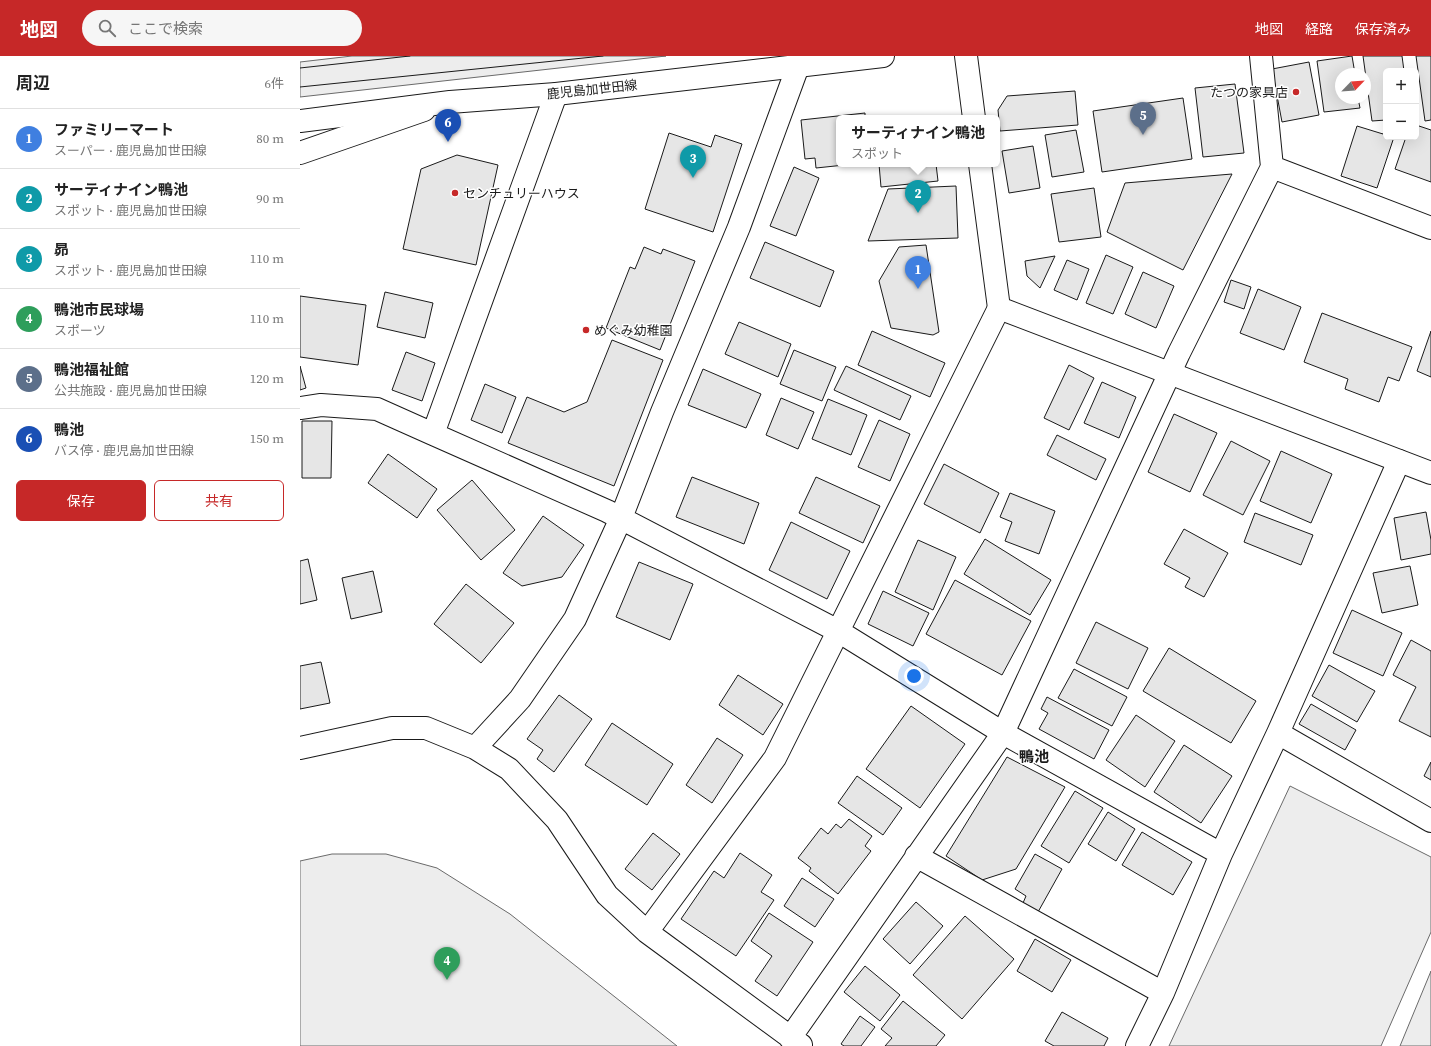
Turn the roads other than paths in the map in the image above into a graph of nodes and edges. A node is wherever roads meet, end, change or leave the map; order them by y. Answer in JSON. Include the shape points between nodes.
{"nodes":[{"id":1,"x":883,"y":56,"type":"edge"},
{"id":2,"x":966,"y":56,"type":"edge"},
{"id":3,"x":1261,"y":56,"type":"edge"},
{"id":4,"x":798,"y":66,"type":"junction"},
{"id":5,"x":556,"y":94,"type":"junction"},
{"id":6,"x":450,"y":102,"type":"junction"},
{"id":7,"x":974,"y":115,"type":"edge"},
{"id":8,"x":300,"y":121,"type":"edge"},
{"id":9,"x":300,"y":153,"type":"edge"},
{"id":10,"x":980,"y":167,"type":"edge"},
{"id":11,"x":1272,"y":167,"type":"junction"},
{"id":12,"x":1431,"y":228,"type":"edge"},
{"id":13,"x":999,"y":308,"type":"junction"},
{"id":14,"x":1170,"y":374,"type":"junction"},
{"id":15,"x":300,"y":408,"type":"edge"},
{"id":16,"x":433,"y":434,"type":"junction"},
{"id":17,"x":1399,"y":461,"type":"junction"},
{"id":18,"x":1431,"y":473,"type":"edge"},
{"id":19,"x":621,"y":518,"type":"junction"},
{"id":20,"x":838,"y":631,"type":"junction"},
{"id":21,"x":1003,"y":733,"type":"junction"},
{"id":22,"x":1278,"y":733,"type":"junction"},
{"id":23,"x":300,"y":748,"type":"edge"},
{"id":24,"x":476,"y":748,"type":"junction"},
{"id":25,"x":1431,"y":821,"type":"edge"},
{"id":26,"x":1221,"y":854,"type":"junction"},
{"id":27,"x":916,"y":856,"type":"junction"},
{"id":28,"x":647,"y":932,"type":"junction"},
{"id":29,"x":1163,"y":993,"type":"junction"},
{"id":30,"x":796,"y":1042,"type":"edge"},
{"id":31,"x":1137,"y":1046,"type":"edge"}],
"edges":[{"from":1,"to":4,"type":"street","name":"鹿児島加世田線"},
{"from":2,"to":7,"type":"street"},
{"from":3,"to":11,"type":"street"},
{"from":4,"to":5,"type":"street","name":"鹿児島加世田線"},
{"from":4,"to":19,"type":"street","via":[[739,227]]},
{"from":5,"to":6,"type":"street","name":"鹿児島加世田線"},
{"from":5,"to":16,"type":"street"},
{"from":6,"to":8,"type":"street","name":"鹿児島加世田線"},
{"from":6,"to":9,"type":"street"},
{"from":10,"to":13,"type":"street"},
{"from":11,"to":12,"type":"street"},
{"from":11,"to":14,"type":"street"},
{"from":13,"to":14,"type":"street"},
{"from":13,"to":20,"type":"street"},
{"from":14,"to":17,"type":"street"},
{"from":14,"to":21,"type":"street"},
{"from":15,"to":16,"type":"street","via":[[320,404],[377,409]]},
{"from":16,"to":19,"type":"street"},
{"from":17,"to":18,"type":"street"},
{"from":17,"to":22,"type":"street"},
{"from":19,"to":20,"type":"street"},
{"from":19,"to":24,"type":"street","via":[[575,619],[520,699]]},
{"from":20,"to":21,"type":"street"},
{"from":20,"to":28,"type":"street","via":[[775,758]]},
{"from":21,"to":26,"type":"street"},
{"from":21,"to":27,"type":"street"},
{"from":22,"to":25,"type":"street"},
{"from":22,"to":26,"type":"street"},
{"from":23,"to":24,"type":"street","via":[[392,728],[426,728]]},
{"from":24,"to":28,"type":"street","via":[[509,769],[558,820],[607,894]]},
{"from":26,"to":29,"type":"street"},
{"from":27,"to":29,"type":"street"},
{"from":27,"to":30,"type":"street"},
{"from":28,"to":30,"type":"street"},
{"from":29,"to":31,"type":"street"}]}
